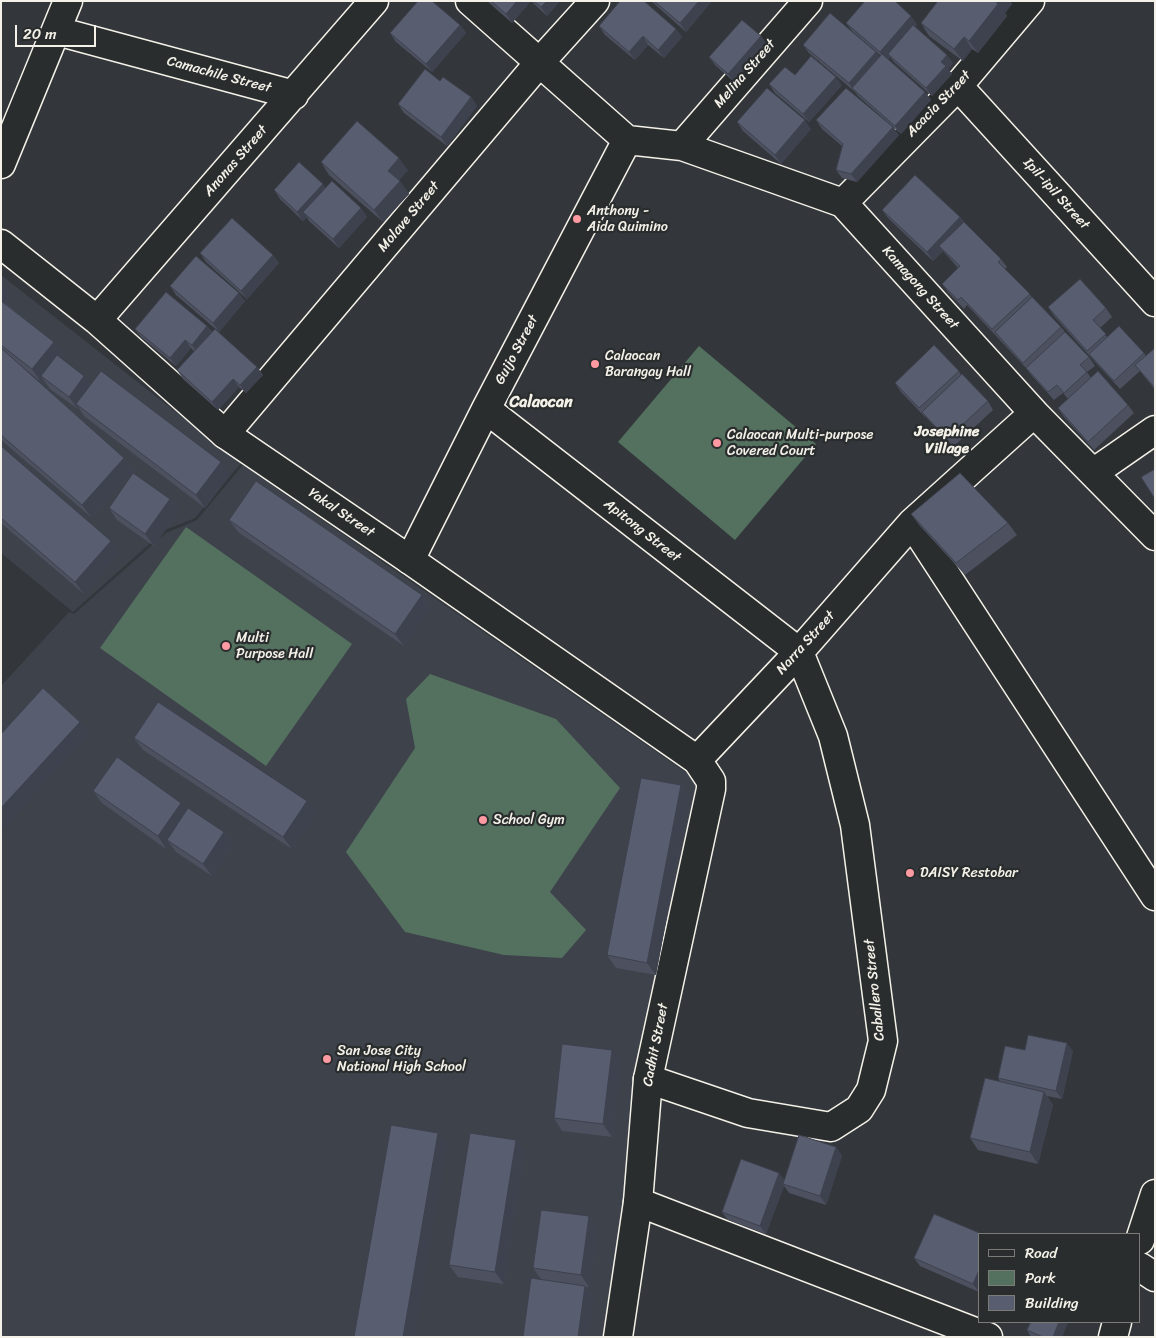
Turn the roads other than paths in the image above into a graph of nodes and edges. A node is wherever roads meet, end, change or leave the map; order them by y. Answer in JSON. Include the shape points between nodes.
{"nodes":[{"id":1,"x":68,"y":1,"type":"edge"},
{"id":2,"x":374,"y":1,"type":"edge"},
{"id":3,"x":470,"y":1,"type":"edge"},
{"id":4,"x":595,"y":1,"type":"edge"},
{"id":5,"x":808,"y":1,"type":"edge"},
{"id":6,"x":1030,"y":1,"type":"edge"},
{"id":7,"x":57,"y":31,"type":"junction"},
{"id":8,"x":539,"y":63,"type":"junction"},
{"id":9,"x":958,"y":86,"type":"junction"},
{"id":10,"x":294,"y":95,"type":"junction"},
{"id":11,"x":627,"y":140,"type":"junction"},
{"id":12,"x":682,"y":146,"type":"junction"},
{"id":13,"x":1,"y":164,"type":"edge"},
{"id":14,"x":843,"y":203,"type":"junction"},
{"id":15,"x":1,"y":244,"type":"edge"},
{"id":16,"x":1155,"y":302,"type":"edge"},
{"id":17,"x":97,"y":320,"type":"junction"},
{"id":18,"x":486,"y":409,"type":"junction"},
{"id":19,"x":1034,"y":413,"type":"junction"},
{"id":20,"x":1155,"y":430,"type":"edge"},
{"id":21,"x":225,"y":434,"type":"junction"},
{"id":22,"x":1093,"y":473,"type":"junction"},
{"id":23,"x":912,"y":523,"type":"junction"},
{"id":24,"x":1155,"y":536,"type":"edge"},
{"id":25,"x":410,"y":560,"type":"junction"},
{"id":26,"x":799,"y":652,"type":"junction"},
{"id":27,"x":697,"y":760,"type":"junction"},
{"id":28,"x":1155,"y":896,"type":"edge"},
{"id":29,"x":648,"y":1078,"type":"junction"},
{"id":30,"x":1155,"y":1194,"type":"edge"},
{"id":31,"x":638,"y":1202,"type":"junction"},
{"id":32,"x":1141,"y":1237,"type":"edge"},
{"id":33,"x":1141,"y":1268,"type":"edge"},
{"id":34,"x":1155,"y":1277,"type":"edge"},
{"id":35,"x":1116,"y":1323,"type":"edge"},
{"id":36,"x":618,"y":1337,"type":"edge"},
{"id":37,"x":988,"y":1337,"type":"edge"},
{"id":38,"x":1112,"y":1337,"type":"edge"}],
"edges":[{"from":1,"to":7,"type":"street"},
{"from":2,"to":10,"type":"street","name":"Anonas Street"},
{"from":3,"to":8,"type":"street"},
{"from":4,"to":8,"type":"street","name":"Molave Street"},
{"from":5,"to":12,"type":"street","name":"Melina Street"},
{"from":6,"to":9,"type":"street","name":"Acacia Street"},
{"from":7,"to":10,"type":"street","name":"Camachile Street"},
{"from":7,"to":13,"type":"street"},
{"from":8,"to":11,"type":"street"},
{"from":8,"to":21,"type":"street","name":"Molave Street"},
{"from":9,"to":14,"type":"street","name":"Acacia Street"},
{"from":9,"to":16,"type":"street","name":"Ipil-ipil Street"},
{"from":10,"to":17,"type":"street","name":"Anonas Street"},
{"from":11,"to":12,"type":"street","name":"Kamagong Street"},
{"from":11,"to":18,"type":"street","name":"Guijo Street"},
{"from":12,"to":14,"type":"street","name":"Kamagong Street"},
{"from":14,"to":19,"type":"street","name":"Kamagong Street"},
{"from":15,"to":17,"type":"street","name":"Yakal Street"},
{"from":17,"to":21,"type":"street","name":"Yakal Street"},
{"from":18,"to":25,"type":"street","name":"Guijo Street"},
{"from":18,"to":26,"type":"street","name":"Apitong Street"},
{"from":19,"to":22,"type":"street","name":"Kamagong Street"},
{"from":19,"to":23,"type":"street","name":"Narra Street"},
{"from":20,"to":22,"type":"street"},
{"from":21,"to":25,"type":"street","name":"Yakal Street"},
{"from":22,"to":24,"type":"street","name":"Kamagong Street"},
{"from":23,"to":26,"type":"street","name":"Narra Street"},
{"from":23,"to":28,"type":"street"},
{"from":25,"to":27,"type":"street","name":"Yakal Street"},
{"from":26,"to":27,"type":"street","name":"Narra Street"},
{"from":26,"to":29,"type":"street","name":"Caballero Street","via":[[833,736],[855,825],[883,1041],[871,1090],[859,1110],[831,1127],[748,1113]]},
{"from":27,"to":29,"type":"street","name":"Cadhit Street","via":[[711,785]]},
{"from":29,"to":31,"type":"street","name":"Cadhit Street"},
{"from":30,"to":32,"type":"street"},
{"from":31,"to":36,"type":"street","name":"Cadhit Street"},
{"from":31,"to":37,"type":"street"},
{"from":33,"to":34,"type":"street"},
{"from":35,"to":38,"type":"street"}]}
